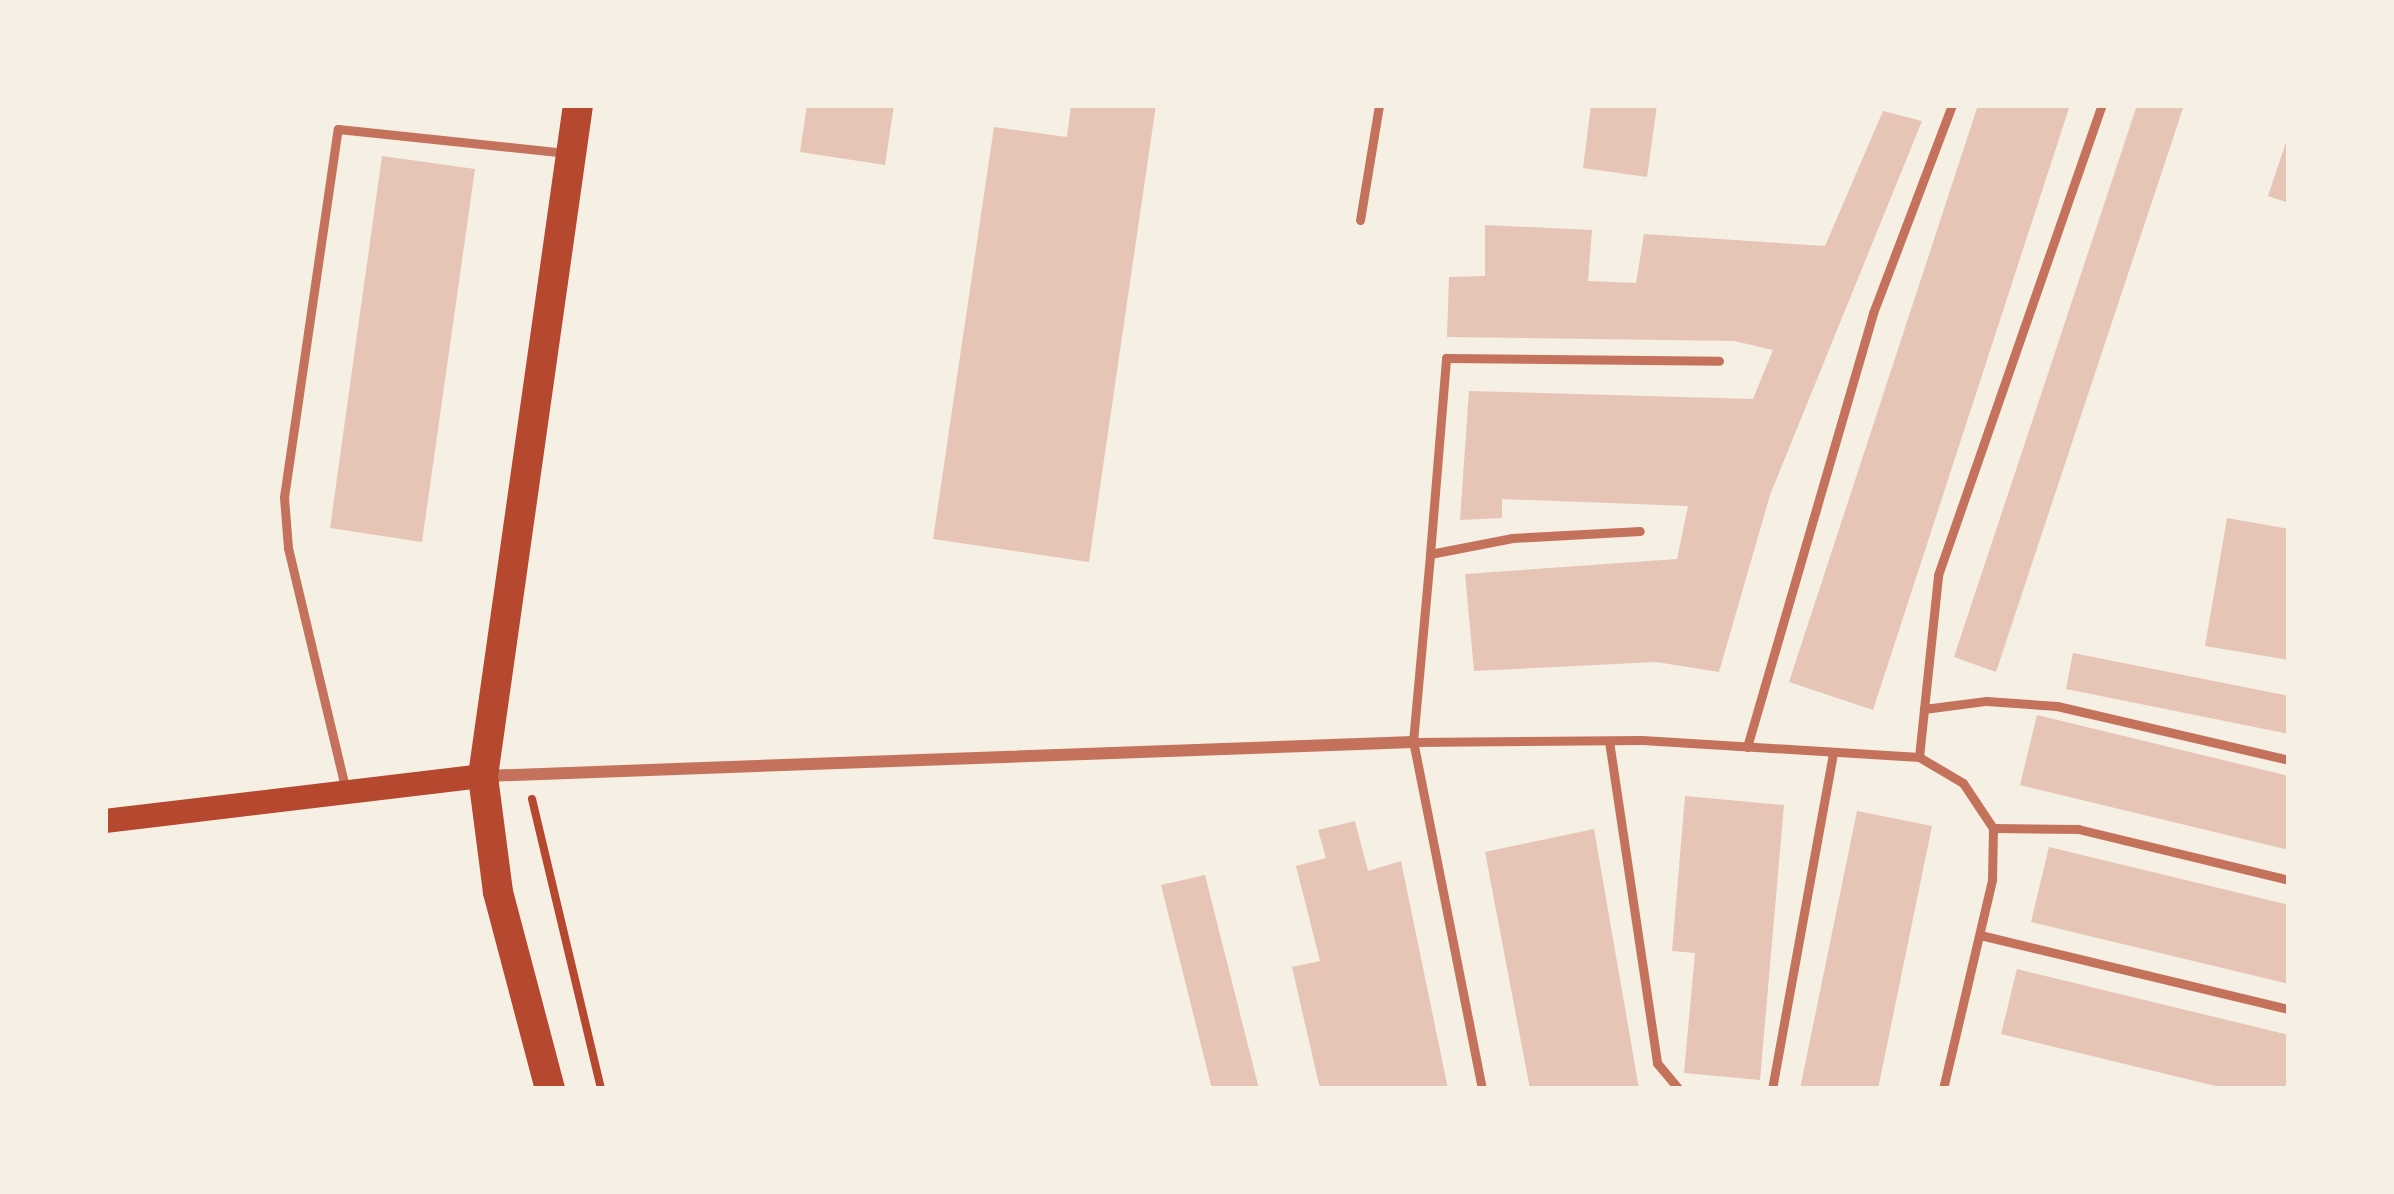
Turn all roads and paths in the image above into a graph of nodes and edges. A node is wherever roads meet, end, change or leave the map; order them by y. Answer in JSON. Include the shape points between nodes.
{"nodes":[{"id":1,"x":578,"y":105,"type":"edge"},
{"id":2,"x":1379,"y":105,"type":"edge"},
{"id":3,"x":1952,"y":105,"type":"edge"},
{"id":4,"x":2102,"y":105,"type":"edge"},
{"id":5,"x":571,"y":154,"type":"junction"},
{"id":6,"x":1360,"y":220,"type":"dead end"},
{"id":7,"x":1719,"y":362,"type":"dead end"},
{"id":8,"x":1640,"y":531,"type":"dead end"},
{"id":9,"x":1430,"y":554,"type":"junction"},
{"id":10,"x":1924,"y":709,"type":"junction"},
{"id":11,"x":1609,"y":741,"type":"junction"},
{"id":12,"x":1413,"y":742,"type":"junction"},
{"id":13,"x":1747,"y":747,"type":"junction"},
{"id":14,"x":1832,"y":752,"type":"junction"},
{"id":15,"x":1919,"y":757,"type":"junction"},
{"id":16,"x":2289,"y":760,"type":"edge"},
{"id":17,"x":528,"y":775,"type":"junction"},
{"id":18,"x":484,"y":776,"type":"junction"},
{"id":19,"x":346,"y":793,"type":"junction"},
{"id":20,"x":105,"y":821,"type":"edge"},
{"id":21,"x":1993,"y":828,"type":"junction"},
{"id":22,"x":2289,"y":880,"type":"edge"},
{"id":23,"x":1980,"y":934,"type":"junction"},
{"id":24,"x":2289,"y":1010,"type":"edge"},
{"id":25,"x":550,"y":1089,"type":"edge"},
{"id":26,"x":601,"y":1089,"type":"edge"},
{"id":27,"x":1482,"y":1089,"type":"edge"},
{"id":28,"x":1678,"y":1089,"type":"edge"},
{"id":29,"x":1772,"y":1089,"type":"edge"},
{"id":30,"x":1943,"y":1089,"type":"edge"}],
"edges":[{"from":1,"to":5,"type":"main road"},
{"from":2,"to":6,"type":"lane"},
{"from":3,"to":13,"type":"lane","via":[[1873,313]]},
{"from":4,"to":10,"type":"lane","via":[[1938,575]]},
{"from":5,"to":18,"type":"main road"},
{"from":5,"to":19,"type":"lane","via":[[338,129],[284,497],[288,548]]},
{"from":7,"to":9,"type":"lane","via":[[1446,358]]},
{"from":8,"to":9,"type":"lane","via":[[1512,538]]},
{"from":9,"to":12,"type":"lane"},
{"from":10,"to":15,"type":"lane"},
{"from":10,"to":16,"type":"lane","via":[[1986,701],[2057,706]]},
{"from":11,"to":12,"type":"lane"},
{"from":11,"to":13,"type":"lane"},
{"from":11,"to":28,"type":"lane","via":[[1658,1063]]},
{"from":12,"to":17,"type":"street"},
{"from":12,"to":27,"type":"lane"},
{"from":13,"to":14,"type":"lane"},
{"from":14,"to":15,"type":"lane"},
{"from":14,"to":29,"type":"lane"},
{"from":15,"to":21,"type":"lane","via":[[1964,783]]},
{"from":17,"to":18,"type":"street"},
{"from":17,"to":26,"type":"path"},
{"from":18,"to":19,"type":"main road"},
{"from":18,"to":25,"type":"main road","via":[[498,892]]},
{"from":19,"to":20,"type":"main road"},
{"from":21,"to":22,"type":"lane","via":[[2078,829]]},
{"from":21,"to":23,"type":"lane"},
{"from":23,"to":24,"type":"lane"},
{"from":23,"to":30,"type":"lane"}]}
